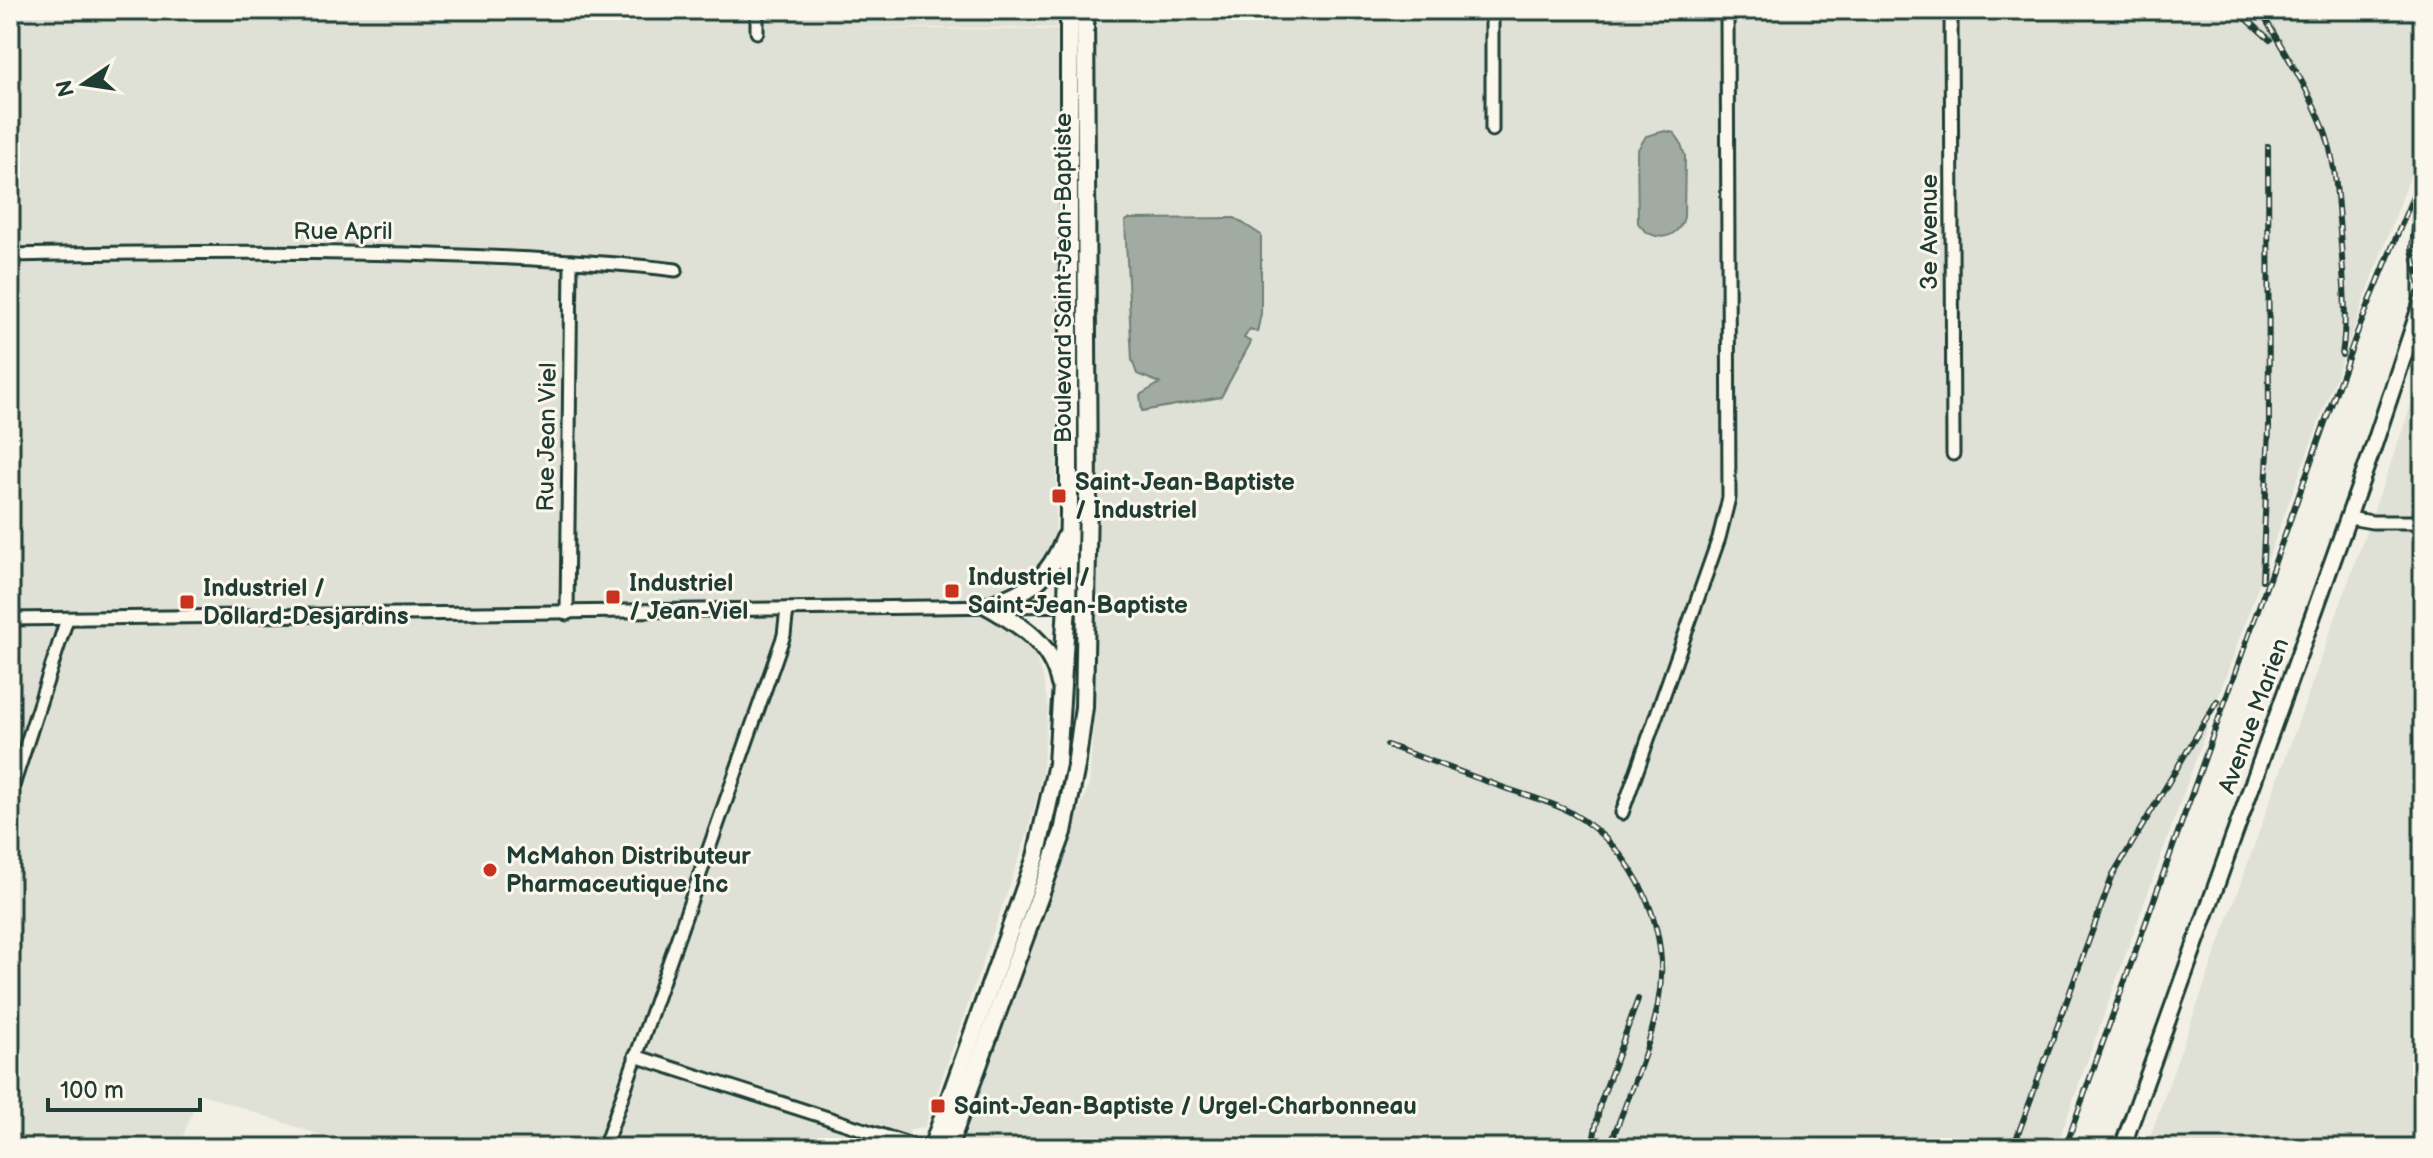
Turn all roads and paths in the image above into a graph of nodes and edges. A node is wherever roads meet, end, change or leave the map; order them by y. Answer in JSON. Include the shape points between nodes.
{"nodes":[{"id":1,"x":757,"y":10,"type":"edge"},
{"id":2,"x":1069,"y":10,"type":"edge"},
{"id":3,"x":1085,"y":10,"type":"edge"},
{"id":4,"x":1492,"y":10,"type":"edge"},
{"id":5,"x":1727,"y":10,"type":"edge"},
{"id":6,"x":1951,"y":10,"type":"edge"},
{"id":7,"x":757,"y":32,"type":"dead end"},
{"id":8,"x":1068,"y":130,"type":"junction"},
{"id":9,"x":1087,"y":130,"type":"junction"},
{"id":10,"x":1492,"y":130,"type":"dead end"},
{"id":11,"x":1086,"y":179,"type":"junction"},
{"id":12,"x":1068,"y":180,"type":"junction"},
{"id":13,"x":10,"y":255,"type":"edge"},
{"id":14,"x":571,"y":261,"type":"junction"},
{"id":15,"x":676,"y":270,"type":"dead end"},
{"id":16,"x":2423,"y":298,"type":"edge"},
{"id":17,"x":1077,"y":370,"type":"junction"},
{"id":18,"x":1953,"y":454,"type":"dead end"},
{"id":19,"x":1069,"y":512,"type":"junction"},
{"id":20,"x":2349,"y":518,"type":"junction"},
{"id":21,"x":2423,"y":522,"type":"edge"},
{"id":22,"x":1067,"y":605,"type":"junction"},
{"id":23,"x":1087,"y":605,"type":"junction"},
{"id":24,"x":988,"y":606,"type":"junction"},
{"id":25,"x":787,"y":609,"type":"junction"},
{"id":26,"x":567,"y":614,"type":"junction"},
{"id":27,"x":10,"y":619,"type":"edge"},
{"id":28,"x":67,"y":619,"type":"junction"},
{"id":29,"x":1062,"y":703,"type":"junction"},
{"id":30,"x":10,"y":795,"type":"edge"},
{"id":31,"x":1622,"y":813,"type":"dead end"},
{"id":32,"x":635,"y":1056,"type":"junction"},
{"id":33,"x":604,"y":1148,"type":"edge"},
{"id":34,"x":921,"y":1148,"type":"edge"},
{"id":35,"x":932,"y":1148,"type":"edge"},
{"id":36,"x":948,"y":1148,"type":"edge"},
{"id":37,"x":2122,"y":1148,"type":"edge"}],
"edges":[{"from":1,"to":7,"type":"street"},
{"from":2,"to":8,"type":"main road","name":"Boulevard Saint-Jean-Baptiste"},
{"from":3,"to":9,"type":"main road","name":"Boulevard Saint-Jean-Baptiste"},
{"from":4,"to":10,"type":"street"},
{"from":5,"to":31,"type":"street","via":[[1729,498]]},
{"from":6,"to":18,"type":"street","name":"3e Avenue"},
{"from":8,"to":9,"type":"main road"},
{"from":8,"to":12,"type":"main road","name":"Boulevard Saint-Jean-Baptiste"},
{"from":9,"to":11,"type":"main road","name":"Boulevard Saint-Jean-Baptiste"},
{"from":11,"to":12,"type":"main road"},
{"from":11,"to":17,"type":"main road","name":"Boulevard Saint-Jean-Baptiste"},
{"from":12,"to":17,"type":"main road","name":"Boulevard Saint-Jean-Baptiste"},
{"from":13,"to":14,"type":"street","name":"Rue April","via":[[396,253]]},
{"from":14,"to":15,"type":"street","name":"Rue April"},
{"from":14,"to":26,"type":"street","name":"Rue Jean Viel"},
{"from":16,"to":20,"type":"street","name":"Avenue Marien"},
{"from":17,"to":19,"type":"main road","name":"Boulevard Saint-Jean-Baptiste"},
{"from":17,"to":23,"type":"main road","name":"Boulevard Saint-Jean-Baptiste","via":[[1088,501]]},
{"from":19,"to":22,"type":"main road","name":"Boulevard Saint-Jean-Baptiste"},
{"from":19,"to":24,"type":"main road","via":[[1056,559],[1036,585]]},
{"from":20,"to":21,"type":"street"},
{"from":20,"to":37,"type":"street","name":"Avenue Marien"},
{"from":22,"to":23,"type":"street"},
{"from":22,"to":24,"type":"street"},
{"from":22,"to":29,"type":"main road","name":"Boulevard Saint-Jean-Baptiste"},
{"from":23,"to":36,"type":"main road","name":"Boulevard Saint-Jean-Baptiste","via":[[1084,707],[1063,832]]},
{"from":24,"to":25,"type":"street"},
{"from":24,"to":29,"type":"main road","via":[[1038,640],[1054,665]]},
{"from":25,"to":26,"type":"street"},
{"from":25,"to":32,"type":"street","via":[[784,635]]},
{"from":26,"to":28,"type":"street"},
{"from":27,"to":28,"type":"street"},
{"from":28,"to":30,"type":"street"},
{"from":29,"to":35,"type":"main road","name":"Boulevard Saint-Jean-Baptiste","via":[[1057,764],[1036,857]]},
{"from":32,"to":33,"type":"street"},
{"from":32,"to":34,"type":"street"}]}
